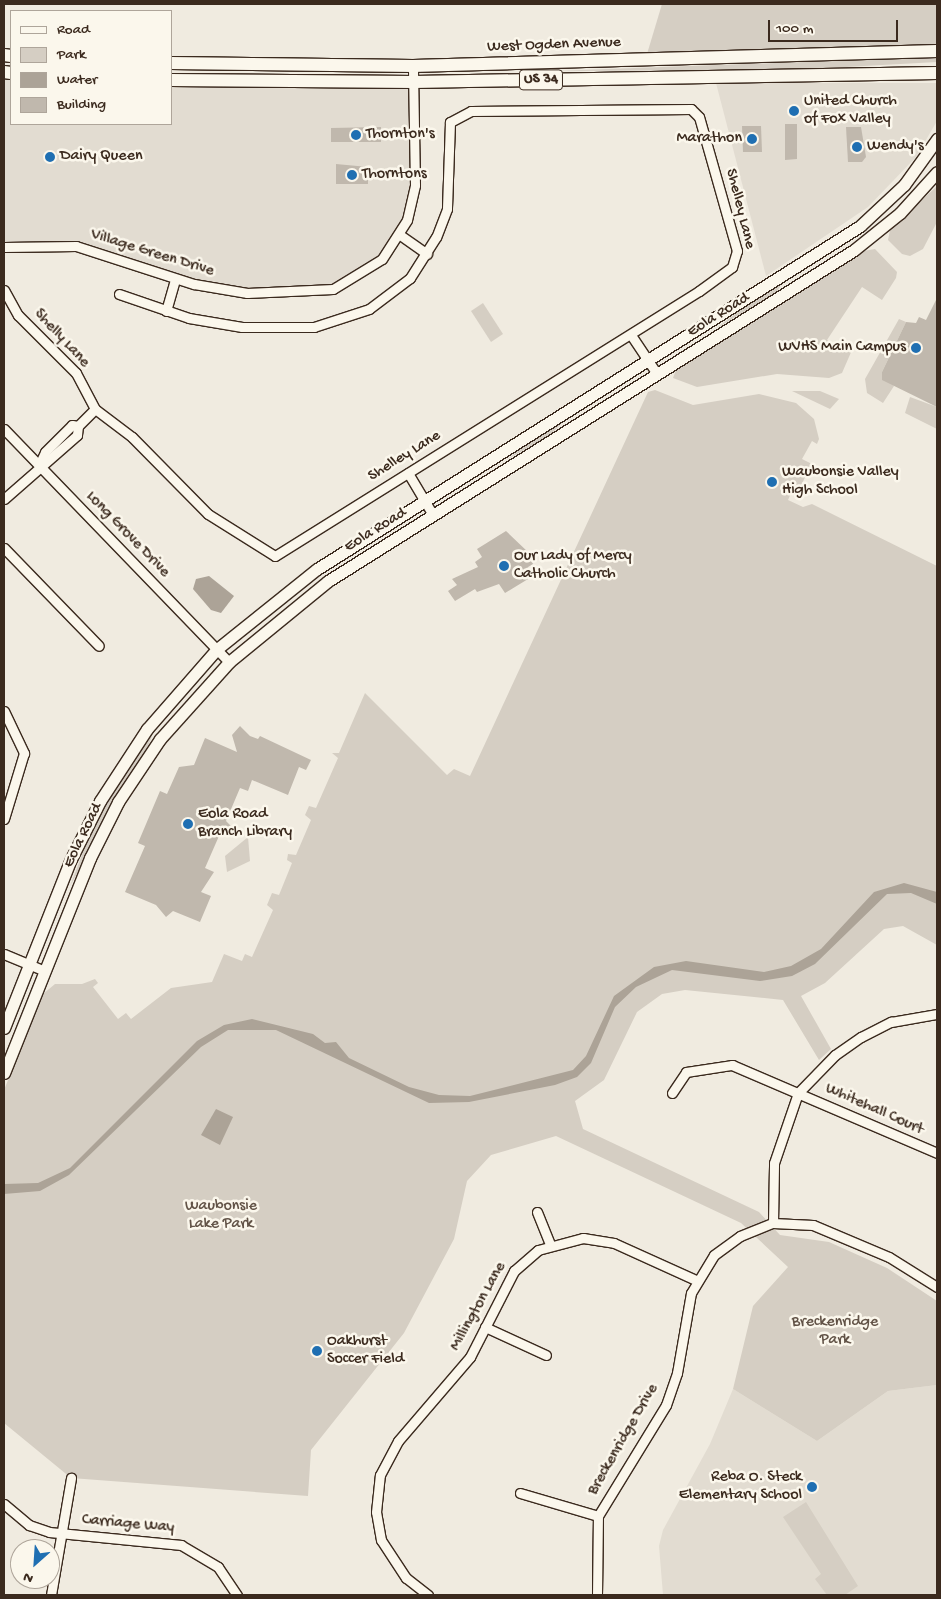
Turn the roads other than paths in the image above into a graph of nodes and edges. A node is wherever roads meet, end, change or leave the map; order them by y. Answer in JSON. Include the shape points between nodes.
{"nodes":[{"id":1,"x":937,"y":51,"type":"edge"},
{"id":2,"x":172,"y":63,"type":"edge"},
{"id":3,"x":187,"y":63,"type":"junction"},
{"id":4,"x":413,"y":66,"type":"junction"},
{"id":5,"x":937,"y":73,"type":"edge"},
{"id":6,"x":176,"y":80,"type":"edge"},
{"id":7,"x":414,"y":82,"type":"junction"},
{"id":8,"x":937,"y":139,"type":"edge"},
{"id":9,"x":937,"y":172,"type":"edge"},
{"id":10,"x":400,"y":235,"type":"junction"},
{"id":11,"x":4,"y":247,"type":"edge"},
{"id":12,"x":427,"y":254,"type":"junction"},
{"id":13,"x":175,"y":279,"type":"junction"},
{"id":14,"x":4,"y":290,"type":"edge"},
{"id":15,"x":119,"y":294,"type":"dead end"},
{"id":16,"x":166,"y":311,"type":"junction"},
{"id":17,"x":631,"y":335,"type":"junction"},
{"id":18,"x":647,"y":360,"type":"junction"},
{"id":19,"x":657,"y":374,"type":"junction"},
{"id":20,"x":95,"y":409,"type":"junction"},
{"id":21,"x":4,"y":428,"type":"edge"},
{"id":22,"x":39,"y":465,"type":"junction"},
{"id":23,"x":408,"y":473,"type":"junction"},
{"id":24,"x":4,"y":500,"type":"edge"},
{"id":25,"x":424,"y":501,"type":"junction"},
{"id":26,"x":433,"y":515,"type":"junction"},
{"id":27,"x":4,"y":548,"type":"edge"},
{"id":28,"x":99,"y":646,"type":"dead end"},
{"id":29,"x":217,"y":649,"type":"junction"},
{"id":30,"x":228,"y":662,"type":"junction"},
{"id":31,"x":4,"y":711,"type":"edge"},
{"id":32,"x":4,"y":819,"type":"edge"},
{"id":33,"x":4,"y":954,"type":"edge"},
{"id":34,"x":29,"y":964,"type":"junction"},
{"id":35,"x":45,"y":970,"type":"junction"},
{"id":36,"x":937,"y":1014,"type":"edge"},
{"id":37,"x":4,"y":1028,"type":"edge"},
{"id":38,"x":4,"y":1073,"type":"edge"},
{"id":39,"x":672,"y":1093,"type":"dead end"},
{"id":40,"x":798,"y":1093,"type":"junction"},
{"id":41,"x":937,"y":1153,"type":"edge"},
{"id":42,"x":537,"y":1212,"type":"dead end"},
{"id":43,"x":773,"y":1223,"type":"junction"},
{"id":44,"x":550,"y":1244,"type":"junction"},
{"id":45,"x":696,"y":1280,"type":"junction"},
{"id":46,"x":937,"y":1287,"type":"edge"},
{"id":47,"x":485,"y":1327,"type":"junction"},
{"id":48,"x":546,"y":1355,"type":"dead end"},
{"id":49,"x":71,"y":1478,"type":"dead end"},
{"id":50,"x":520,"y":1494,"type":"dead end"},
{"id":51,"x":4,"y":1504,"type":"edge"},
{"id":52,"x":598,"y":1516,"type":"junction"},
{"id":53,"x":62,"y":1534,"type":"junction"},
{"id":54,"x":51,"y":1595,"type":"edge"},
{"id":55,"x":237,"y":1595,"type":"edge"},
{"id":56,"x":428,"y":1595,"type":"edge"},
{"id":57,"x":597,"y":1595,"type":"edge"}],
"edges":[{"from":1,"to":4,"type":"main road","name":"West Ogden Avenue","number":"US 34"},
{"from":2,"to":3,"type":"main road","name":"West Ogden Avenue","number":"US 34"},
{"from":3,"to":4,"type":"main road","name":"West Ogden Avenue","number":"US 34"},
{"from":3,"to":6,"type":"main road"},
{"from":4,"to":7,"type":"street","name":"Village Green Drive"},
{"from":5,"to":7,"type":"main road","name":"West Ogden Avenue","number":"US 34"},
{"from":6,"to":7,"type":"main road","name":"West Ogden Avenue","number":"US 34"},
{"from":7,"to":10,"type":"street","name":"Village Green Drive","via":[[415,185]]},
{"from":8,"to":18,"type":"main road","name":"Eola Road","via":[[904,185],[860,226]]},
{"from":9,"to":19,"type":"main road","name":"Eola Road","via":[[872,237]]},
{"from":10,"to":12,"type":"street"},
{"from":10,"to":13,"type":"street","name":"Village Green Drive","via":[[373,266],[334,289],[265,294]]},
{"from":11,"to":13,"type":"street","name":"Village Green Drive","via":[[37,243],[76,246]]},
{"from":12,"to":16,"type":"street","name":"Shelley Lane","via":[[398,291],[336,323],[290,328],[242,327]]},
{"from":12,"to":17,"type":"street","name":"Shelley Lane","via":[[447,209],[447,138],[454,116],[471,111],[691,108],[699,117],[737,257],[727,272]]},
{"from":13,"to":16,"type":"street"},
{"from":14,"to":20,"type":"street","name":"Shelly Lane","via":[[18,315],[76,373]]},
{"from":15,"to":16,"type":"street","name":"Shelley Lane"},
{"from":17,"to":18,"type":"street"},
{"from":17,"to":23,"type":"street","name":"Shelley Lane"},
{"from":18,"to":19,"type":"street"},
{"from":18,"to":25,"type":"main road","name":"Eola Road"},
{"from":19,"to":26,"type":"main road","name":"Eola Road"},
{"from":20,"to":22,"type":"street","via":[[78,426],[72,425],[44,452]]},
{"from":20,"to":23,"type":"street","name":"Shelley Lane","via":[[132,437],[208,514],[270,555],[285,552]]},
{"from":21,"to":22,"type":"street","name":"Long Grove Drive"},
{"from":22,"to":24,"type":"street"},
{"from":22,"to":29,"type":"street","name":"Long Grove Drive"},
{"from":23,"to":25,"type":"street"},
{"from":25,"to":26,"type":"street"},
{"from":25,"to":29,"type":"main road","name":"Eola Road","via":[[293,585]]},
{"from":26,"to":30,"type":"main road","name":"Eola Road","via":[[290,608]]},
{"from":27,"to":28,"type":"street"},
{"from":29,"to":30,"type":"street","name":"Long Grove Drive"},
{"from":29,"to":34,"type":"main road","name":"Eola Road","via":[[147,729],[100,801]]},
{"from":30,"to":35,"type":"main road","name":"Eola Road","via":[[160,739],[118,802],[90,858]]},
{"from":31,"to":32,"type":"street","via":[[22,744],[24,765]]},
{"from":33,"to":34,"type":"street"},
{"from":34,"to":35,"type":"street"},
{"from":34,"to":37,"type":"main road","name":"Eola Road"},
{"from":35,"to":38,"type":"main road","name":"Eola Road"},
{"from":36,"to":40,"type":"street","via":[[892,1022],[861,1037],[826,1062]]},
{"from":39,"to":40,"type":"street","name":"Whitehall Court","via":[[686,1072],[722,1065],[744,1068]]},
{"from":40,"to":41,"type":"street","name":"Whitehall Court"},
{"from":40,"to":43,"type":"street","via":[[774,1163]]},
{"from":42,"to":44,"type":"street"},
{"from":43,"to":45,"type":"street","name":"Breckenridge Drive","via":[[726,1245]]},
{"from":43,"to":46,"type":"street","name":"Breckenridge Drive","via":[[813,1225],[837,1233],[899,1262]]},
{"from":44,"to":45,"type":"street","name":"Millington Lane","via":[[583,1238],[614,1243]]},
{"from":44,"to":47,"type":"street","name":"Millington Lane","via":[[514,1271]]},
{"from":45,"to":52,"type":"street","name":"Breckenridge Drive","via":[[671,1392]]},
{"from":47,"to":48,"type":"street"},
{"from":47,"to":56,"type":"street","name":"Millington Lane","via":[[463,1367],[393,1448],[378,1482],[376,1512],[381,1540],[395,1565]]},
{"from":49,"to":53,"type":"street"},
{"from":50,"to":52,"type":"street"},
{"from":51,"to":53,"type":"street","name":"Carriage Way","via":[[29,1525]]},
{"from":52,"to":57,"type":"street","name":"Breckenridge Drive"},
{"from":53,"to":54,"type":"street"},
{"from":53,"to":55,"type":"street","name":"Carriage Way","via":[[181,1545],[218,1567]]}]}
